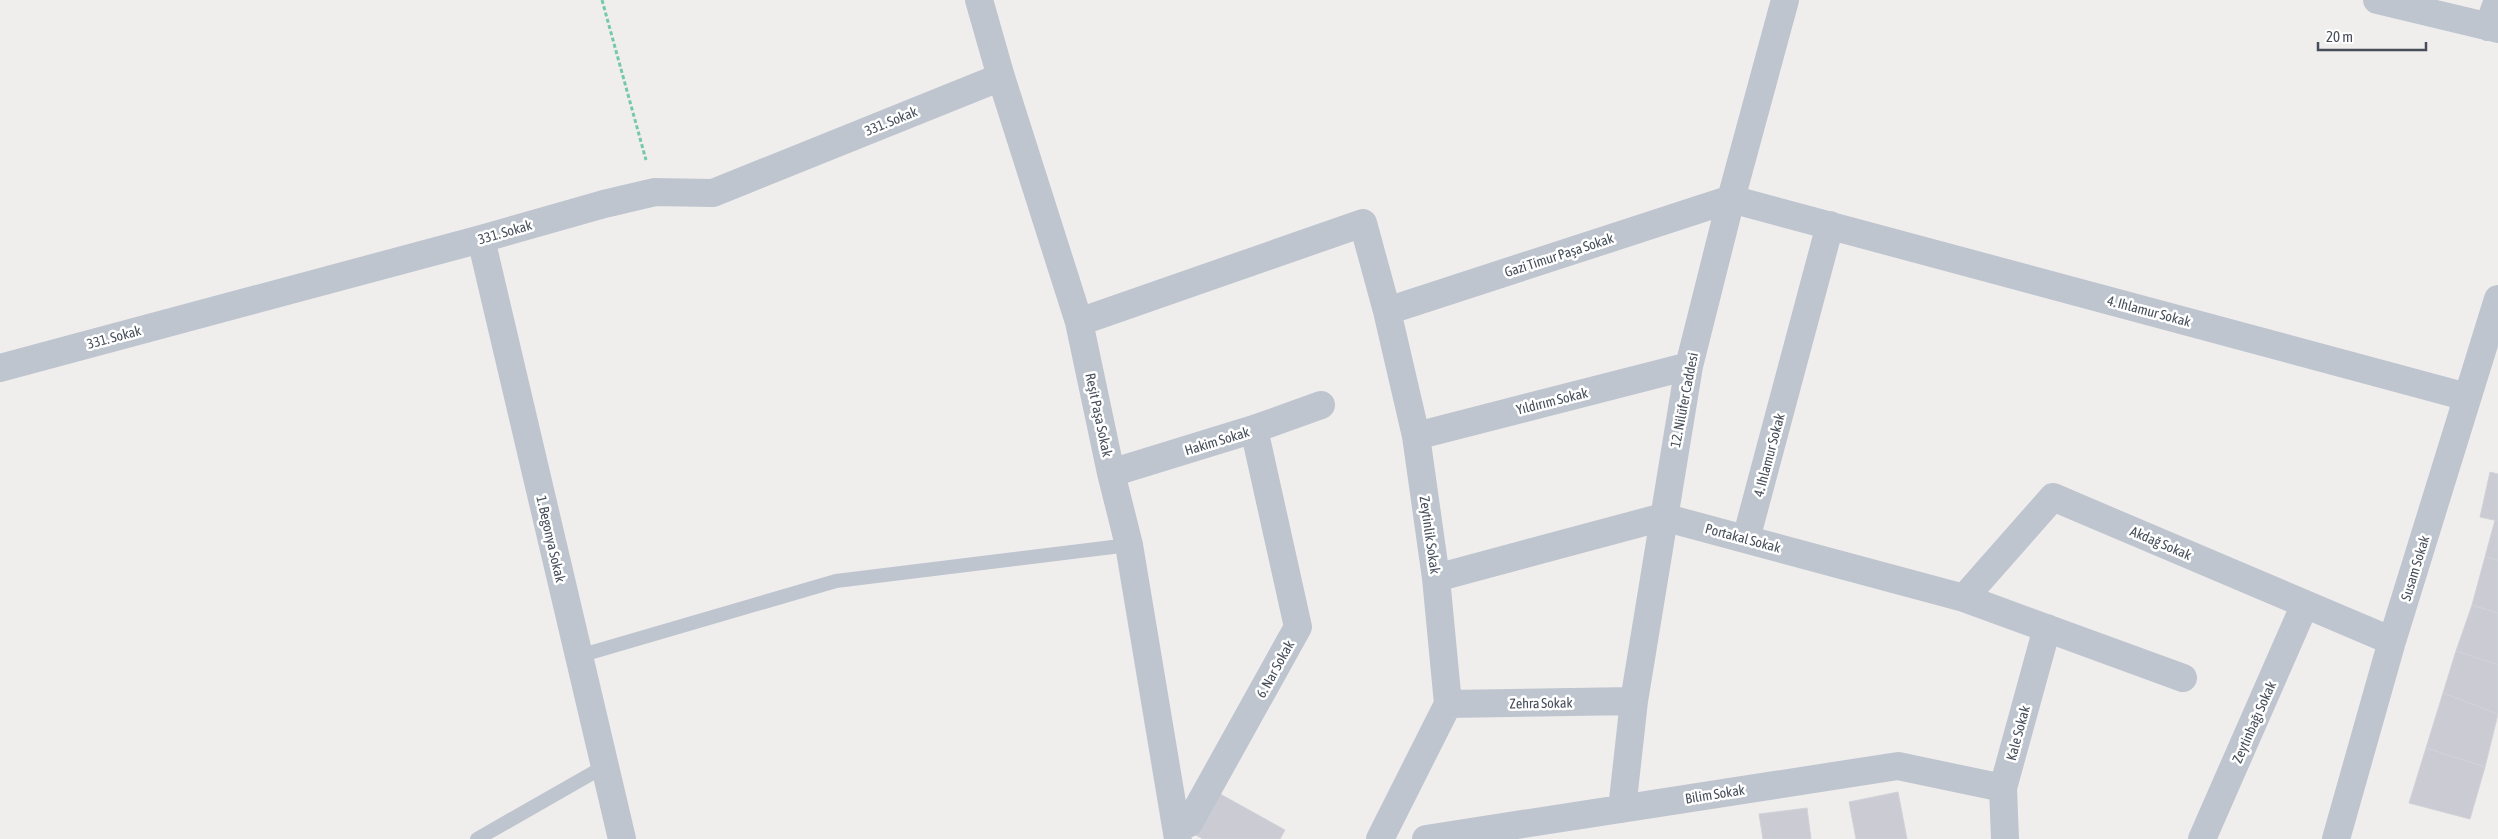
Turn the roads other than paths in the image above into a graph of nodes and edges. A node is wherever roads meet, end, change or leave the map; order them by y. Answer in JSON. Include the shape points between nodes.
{"nodes":[{"id":1,"x":979,"y":0,"type":"edge"},
{"id":2,"x":1785,"y":0,"type":"edge"},
{"id":3,"x":2377,"y":0,"type":"edge"},
{"id":4,"x":2498,"y":0,"type":"edge"},
{"id":5,"x":2493,"y":28,"type":"edge"},
{"id":6,"x":1001,"y":77,"type":"junction"},
{"id":7,"x":1731,"y":199,"type":"junction"},
{"id":8,"x":1830,"y":226,"type":"junction"},
{"id":9,"x":481,"y":239,"type":"junction"},
{"id":10,"x":2497,"y":306,"type":"edge"},
{"id":11,"x":1387,"y":310,"type":"junction"},
{"id":12,"x":1079,"y":322,"type":"junction"},
{"id":13,"x":1688,"y":366,"type":"junction"},
{"id":14,"x":0,"y":368,"type":"edge"},
{"id":15,"x":2467,"y":397,"type":"junction"},
{"id":16,"x":1321,"y":405,"type":"dead end"},
{"id":17,"x":1254,"y":429,"type":"junction"},
{"id":18,"x":1416,"y":436,"type":"junction"},
{"id":19,"x":1111,"y":473,"type":"junction"},
{"id":20,"x":1663,"y":517,"type":"junction"},
{"id":21,"x":1746,"y":539,"type":"junction"},
{"id":22,"x":1129,"y":544,"type":"junction"},
{"id":23,"x":1436,"y":578,"type":"junction"},
{"id":24,"x":1964,"y":598,"type":"junction"},
{"id":25,"x":2305,"y":604,"type":"junction"},
{"id":26,"x":2047,"y":628,"type":"junction"},
{"id":27,"x":2392,"y":641,"type":"junction"},
{"id":28,"x":579,"y":656,"type":"junction"},
{"id":29,"x":2183,"y":678,"type":"dead end"},
{"id":30,"x":1634,"y":702,"type":"junction"},
{"id":31,"x":1448,"y":704,"type":"junction"},
{"id":32,"x":605,"y":766,"type":"junction"},
{"id":33,"x":2003,"y":788,"type":"junction"},
{"id":34,"x":1622,"y":809,"type":"junction"},
{"id":35,"x":1513,"y":832,"type":"edge"},
{"id":36,"x":1177,"y":834,"type":"edge"},
{"id":37,"x":477,"y":839,"type":"edge"},
{"id":38,"x":622,"y":839,"type":"edge"},
{"id":39,"x":1380,"y":839,"type":"edge"},
{"id":40,"x":1426,"y":839,"type":"edge"},
{"id":41,"x":2005,"y":839,"type":"edge"},
{"id":42,"x":2202,"y":839,"type":"edge"},
{"id":43,"x":2336,"y":839,"type":"edge"}],
"edges":[{"from":1,"to":6,"type":"street","name":"Reşit Paşa Sokak"},
{"from":2,"to":7,"type":"street","name":"12. Nilüfer Caddesi"},
{"from":3,"to":5,"type":"street"},
{"from":4,"to":5,"type":"street"},
{"from":6,"to":9,"type":"street","name":"331. Sokak","via":[[713,193],[655,192]]},
{"from":6,"to":12,"type":"street","name":"Reşit Paşa Sokak"},
{"from":7,"to":8,"type":"street","name":"4. Ihlamur Sokak"},
{"from":7,"to":11,"type":"street","name":"Gazi Timur Paşa Sokak"},
{"from":7,"to":13,"type":"street","name":"12. Nilüfer Caddesi"},
{"from":8,"to":15,"type":"street","name":"4. Ihlamur Sokak"},
{"from":8,"to":21,"type":"street","name":"4. Ihlamur Sokak"},
{"from":9,"to":14,"type":"street","name":"331. Sokak"},
{"from":9,"to":28,"type":"street","name":"1. Begonya Sokak"},
{"from":10,"to":15,"type":"street","name":"Susam Sokak"},
{"from":11,"to":12,"type":"street","name":"Zeytinlik Sokak","via":[[1363,223]]},
{"from":11,"to":18,"type":"street","name":"Zeytinlik Sokak"},
{"from":12,"to":19,"type":"street","name":"Reşit Paşa Sokak"},
{"from":13,"to":18,"type":"street","name":"Yıldırım Sokak"},
{"from":13,"to":20,"type":"street","name":"12. Nilüfer Caddesi"},
{"from":15,"to":27,"type":"street","name":"Susam Sokak"},
{"from":16,"to":17,"type":"street","name":"Hakim Sokak"},
{"from":17,"to":19,"type":"street","name":"Hakim Sokak"},
{"from":17,"to":36,"type":"street","name":"6. Nar Sokak","via":[[1298,628],[1190,823]]},
{"from":18,"to":23,"type":"street","name":"Zeytinlik Sokak"},
{"from":19,"to":22,"type":"street","name":"Reşit Paşa Sokak"},
{"from":20,"to":21,"type":"street","name":"Portakal Sokak"},
{"from":20,"to":23,"type":"street","name":"Portakal Sokak"},
{"from":20,"to":30,"type":"street","name":"12. Nilüfer Caddesi"},
{"from":21,"to":24,"type":"street","name":"Portakal Sokak"},
{"from":22,"to":28,"type":"lane","via":[[836,581]]},
{"from":22,"to":36,"type":"street","name":"Reşit Paşa Sokak"},
{"from":23,"to":31,"type":"street","name":"Zeytinlik Sokak"},
{"from":24,"to":25,"type":"street","name":"Akdağ Sokak","via":[[2053,497]]},
{"from":24,"to":26,"type":"street","name":"Portakal Sokak"},
{"from":25,"to":27,"type":"street","name":"Akdağ Sokak"},
{"from":25,"to":42,"type":"street","name":"Zeytinbağı Sokak"},
{"from":26,"to":29,"type":"street","name":"Portakal Sokak"},
{"from":26,"to":33,"type":"street","name":"Kale Sokak"},
{"from":27,"to":43,"type":"street","name":"Susam Sokak"},
{"from":28,"to":32,"type":"street","name":"1. Begonya Sokak"},
{"from":30,"to":31,"type":"street","name":"Zehra Sokak"},
{"from":30,"to":34,"type":"street","name":"12. Nilüfer Caddesi"},
{"from":31,"to":39,"type":"street"},
{"from":32,"to":37,"type":"lane"},
{"from":32,"to":38,"type":"street","name":"1. Begonya Sokak"},
{"from":33,"to":34,"type":"street","name":"Bilim Sokak","via":[[1898,766]]},
{"from":33,"to":41,"type":"street","name":"Kale Sokak"},
{"from":34,"to":35,"type":"street","name":"Bilim Sokak"},
{"from":35,"to":40,"type":"street","name":"Bilim Sokak"}]}
